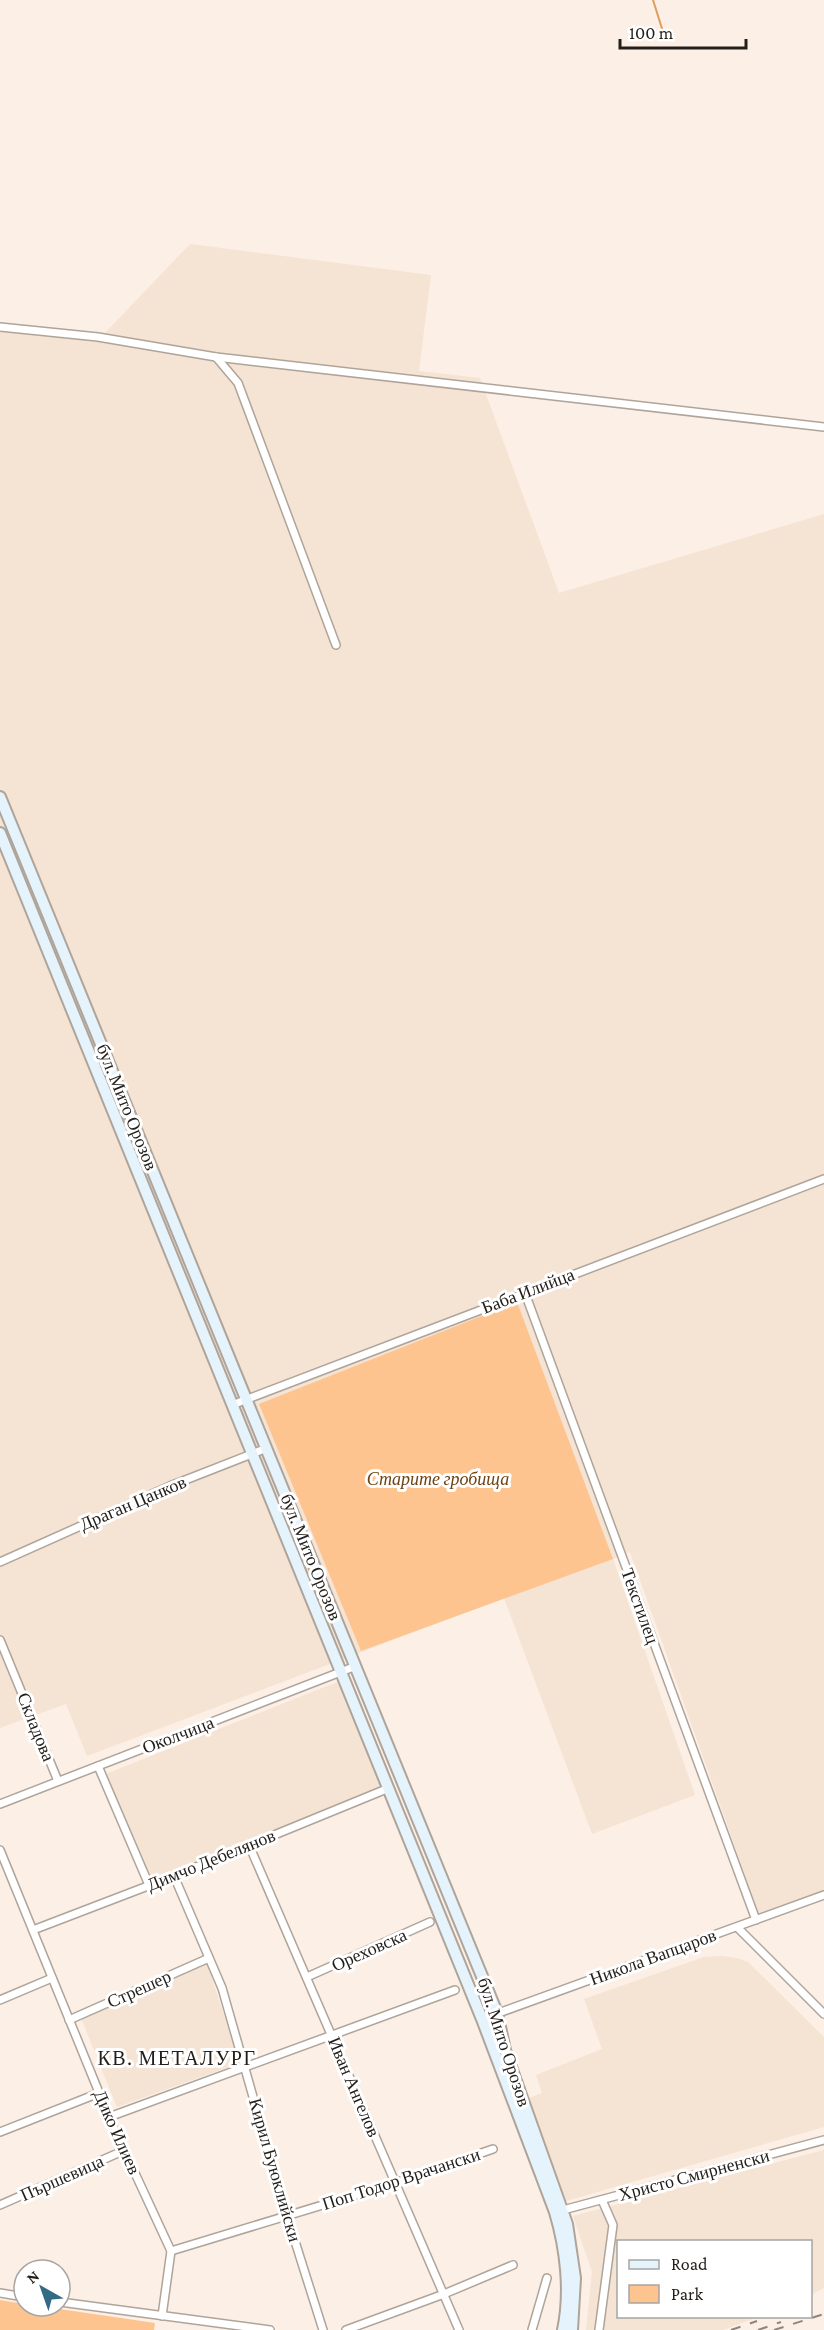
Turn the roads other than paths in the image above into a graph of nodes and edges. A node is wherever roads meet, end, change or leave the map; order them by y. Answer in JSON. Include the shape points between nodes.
{"nodes":[{"id":1,"x":0,"y":327,"type":"edge"},
{"id":2,"x":216,"y":357,"type":"junction"},
{"id":3,"x":824,"y":427,"type":"edge"},
{"id":4,"x":336,"y":645,"type":"dead end"},
{"id":5,"x":0,"y":796,"type":"edge"},
{"id":6,"x":0,"y":833,"type":"edge"},
{"id":7,"x":824,"y":1179,"type":"edge"},
{"id":8,"x":525,"y":1293,"type":"junction"},
{"id":9,"x":246,"y":1398,"type":"junction"},
{"id":10,"x":232,"y":1404,"type":"junction"},
{"id":11,"x":267,"y":1448,"type":"junction"},
{"id":12,"x":252,"y":1454,"type":"junction"},
{"id":13,"x":0,"y":1562,"type":"edge"},
{"id":14,"x":0,"y":1640,"type":"edge"},
{"id":15,"x":356,"y":1666,"type":"junction"},
{"id":16,"x":341,"y":1672,"type":"junction"},
{"id":17,"x":98,"y":1766,"type":"junction"},
{"id":18,"x":58,"y":1781,"type":"junction"},
{"id":19,"x":388,"y":1788,"type":"junction"},
{"id":20,"x":0,"y":1804,"type":"edge"},
{"id":21,"x":249,"y":1845,"type":"junction"},
{"id":22,"x":0,"y":1850,"type":"edge"},
{"id":23,"x":174,"y":1876,"type":"junction"},
{"id":24,"x":149,"y":1885,"type":"junction"},
{"id":25,"x":824,"y":1895,"type":"edge"},
{"id":26,"x":756,"y":1920,"type":"junction"},
{"id":27,"x":430,"y":1922,"type":"dead end"},
{"id":28,"x":737,"y":1927,"type":"junction"},
{"id":29,"x":33,"y":1930,"type":"junction"},
{"id":30,"x":209,"y":1958,"type":"junction"},
{"id":31,"x":307,"y":1977,"type":"junction"},
{"id":32,"x":52,"y":1978,"type":"junction"},
{"id":33,"x":455,"y":1990,"type":"dead end"},
{"id":34,"x":0,"y":2000,"type":"edge"},
{"id":35,"x":497,"y":2013,"type":"junction"},
{"id":36,"x":824,"y":2014,"type":"edge"},
{"id":37,"x":482,"y":2019,"type":"junction"},
{"id":38,"x":69,"y":2020,"type":"junction"},
{"id":39,"x":332,"y":2035,"type":"junction"},
{"id":40,"x":245,"y":2068,"type":"junction"},
{"id":41,"x":99,"y":2093,"type":"junction"},
{"id":42,"x":109,"y":2117,"type":"junction"},
{"id":43,"x":0,"y":2132,"type":"edge"},
{"id":44,"x":824,"y":2140,"type":"edge"},
{"id":45,"x":492,"y":2149,"type":"dead end"},
{"id":46,"x":124,"y":2150,"type":"junction"},
{"id":47,"x":395,"y":2183,"type":"junction"},
{"id":48,"x":602,"y":2200,"type":"junction"},
{"id":49,"x":0,"y":2205,"type":"edge"},
{"id":50,"x":563,"y":2210,"type":"junction"},
{"id":51,"x":287,"y":2217,"type":"junction"},
{"id":52,"x":171,"y":2251,"type":"junction"},
{"id":53,"x":513,"y":2265,"type":"dead end"},
{"id":54,"x":547,"y":2278,"type":"dead end"},
{"id":55,"x":444,"y":2294,"type":"junction"},
{"id":56,"x":72,"y":2304,"type":"edge"},
{"id":57,"x":162,"y":2316,"type":"junction"},
{"id":58,"x":270,"y":2330,"type":"edge"},
{"id":59,"x":323,"y":2330,"type":"edge"},
{"id":60,"x":346,"y":2330,"type":"edge"},
{"id":61,"x":459,"y":2330,"type":"edge"},
{"id":62,"x":532,"y":2330,"type":"edge"},
{"id":63,"x":562,"y":2330,"type":"edge"},
{"id":64,"x":572,"y":2330,"type":"edge"},
{"id":65,"x":599,"y":2330,"type":"edge"}],
"edges":[{"from":1,"to":2,"type":"street","via":[[98,337]]},
{"from":2,"to":3,"type":"street"},
{"from":2,"to":4,"type":"street","via":[[238,383]]},
{"from":5,"to":9,"type":"main road","name":"бул. Мито Орозов"},
{"from":6,"to":10,"type":"main road","name":"бул. Мито Орозов"},
{"from":7,"to":8,"type":"street","name":"Баба Илийца"},
{"from":8,"to":9,"type":"street","name":"Баба Илийца"},
{"from":8,"to":26,"type":"street","name":"Текстилец"},
{"from":9,"to":10,"type":"street","name":"Баба Илийца"},
{"from":9,"to":11,"type":"main road","name":"бул. Мито Орозов"},
{"from":10,"to":12,"type":"main road","name":"бул. Мито Орозов"},
{"from":11,"to":12,"type":"street","name":"Драган Цанков"},
{"from":11,"to":15,"type":"main road","name":"бул. Мито Орозов"},
{"from":12,"to":13,"type":"street","name":"Драган Цанков"},
{"from":12,"to":16,"type":"main road","name":"бул. Мито Орозов"},
{"from":14,"to":18,"type":"street","name":"Складова"},
{"from":15,"to":16,"type":"street","name":"Околчица"},
{"from":15,"to":35,"type":"main road","name":"бул. Мито Орозов"},
{"from":16,"to":17,"type":"street","name":"Околчица"},
{"from":16,"to":19,"type":"main road","name":"бул. Мито Орозов"},
{"from":17,"to":18,"type":"street","name":"Околчица"},
{"from":17,"to":24,"type":"street"},
{"from":18,"to":20,"type":"street","name":"Околчица"},
{"from":19,"to":21,"type":"street","name":"Димчо Дебелянов"},
{"from":19,"to":37,"type":"main road","name":"бул. Мито Орозов"},
{"from":21,"to":23,"type":"street","name":"Димчо Дебелянов"},
{"from":21,"to":31,"type":"street","name":"Иван Ангелов"},
{"from":22,"to":29,"type":"street","name":"Дико Илиев"},
{"from":23,"to":24,"type":"street","name":"Димчо Дебелянов"},
{"from":23,"to":30,"type":"street","name":"Кирил Буюклийски"},
{"from":24,"to":29,"type":"street","name":"Димчо Дебелянов"},
{"from":25,"to":26,"type":"street","name":"Никола Вапцаров"},
{"from":26,"to":28,"type":"street","name":"Никола Вапцаров"},
{"from":27,"to":31,"type":"street","name":"Ореховска"},
{"from":28,"to":35,"type":"street","name":"Никола Вапцаров"},
{"from":28,"to":36,"type":"street"},
{"from":29,"to":32,"type":"street","name":"Дико Илиев"},
{"from":30,"to":38,"type":"street","name":"Стрешер"},
{"from":30,"to":40,"type":"street","name":"Кирил Буюклийски","via":[[222,1988]]},
{"from":31,"to":39,"type":"street","name":"Иван Ангелов"},
{"from":32,"to":34,"type":"street"},
{"from":32,"to":38,"type":"street","name":"Дико Илиев"},
{"from":33,"to":39,"type":"street"},
{"from":35,"to":37,"type":"street","name":"Никола Вапцаров"},
{"from":35,"to":50,"type":"main road","name":"бул. Мито Орозов","via":[[504,2050]]},
{"from":37,"to":63,"type":"main road","name":"бул. Мито Орозов","via":[[560,2227],[566,2275]]},
{"from":38,"to":41,"type":"street","name":"Дико Илиев"},
{"from":39,"to":40,"type":"street"},
{"from":39,"to":47,"type":"street","name":"Иван Ангелов"},
{"from":40,"to":42,"type":"street"},
{"from":40,"to":51,"type":"street","name":"Кирил Буюклийски"},
{"from":41,"to":42,"type":"street","name":"Дико Илиев"},
{"from":41,"to":43,"type":"street"},
{"from":42,"to":46,"type":"street","name":"Дико Илиев"},
{"from":44,"to":48,"type":"street","name":"Христо Смирненски"},
{"from":45,"to":47,"type":"street","name":"Поп Тодор Врачански"},
{"from":46,"to":49,"type":"street","name":"Пършевица"},
{"from":46,"to":52,"type":"street","name":"Дико Илиев"},
{"from":47,"to":51,"type":"street","name":"Поп Тодор Врачански"},
{"from":47,"to":55,"type":"street","name":"Иван Ангелов"},
{"from":48,"to":50,"type":"street","name":"Христо Смирненски"},
{"from":48,"to":65,"type":"street","via":[[613,2225]]},
{"from":50,"to":64,"type":"main road","name":"бул. Мито Орозов","via":[[574,2261]]},
{"from":51,"to":52,"type":"street","name":"Поп Тодор Врачански"},
{"from":51,"to":59,"type":"street","name":"Кирил Буюклийски"},
{"from":52,"to":57,"type":"street"},
{"from":53,"to":55,"type":"street"},
{"from":54,"to":62,"type":"street"},
{"from":55,"to":60,"type":"street"},
{"from":55,"to":61,"type":"street","name":"Иван Ангелов"},
{"from":56,"to":57,"type":"street"},
{"from":57,"to":58,"type":"street"}]}
